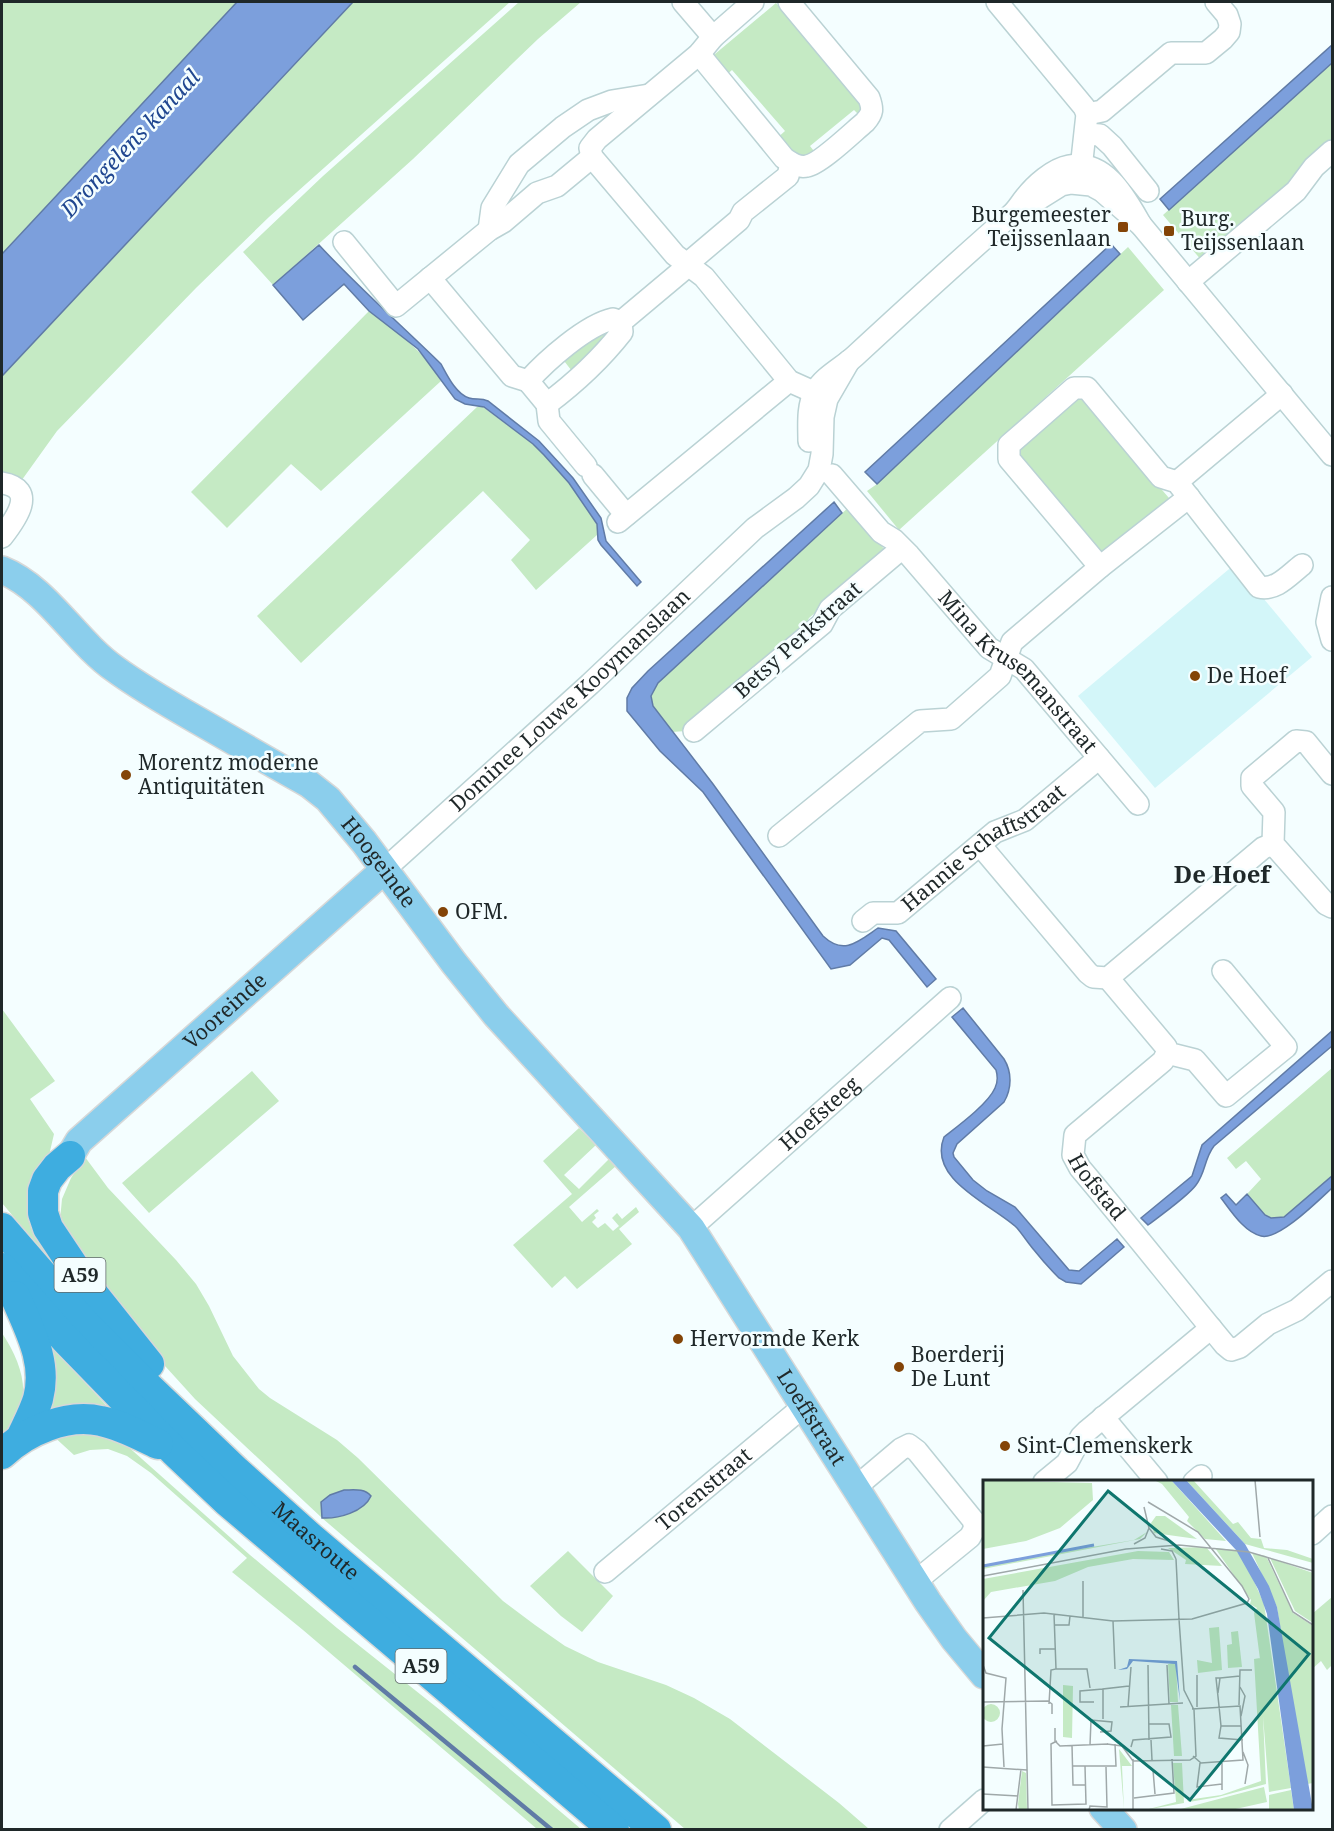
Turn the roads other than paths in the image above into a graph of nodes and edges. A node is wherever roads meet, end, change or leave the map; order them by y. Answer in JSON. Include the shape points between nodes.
{"nodes":[{"id":1,"x":683,"y":2,"type":"edge"},
{"id":2,"x":753,"y":2,"type":"edge"},
{"id":3,"x":789,"y":2,"type":"edge"},
{"id":4,"x":997,"y":2,"type":"edge"},
{"id":5,"x":1216,"y":2,"type":"edge"},
{"id":6,"x":713,"y":37,"type":"junction"},
{"id":7,"x":699,"y":54,"type":"junction"},
{"id":8,"x":650,"y":95,"type":"junction"},
{"id":9,"x":1086,"y":124,"type":"junction"},
{"id":10,"x":563,"y":127,"type":"junction"},
{"id":11,"x":1332,"y":151,"type":"edge"},
{"id":12,"x":591,"y":153,"type":"junction"},
{"id":13,"x":791,"y":163,"type":"junction"},
{"id":14,"x":1081,"y":174,"type":"junction"},
{"id":15,"x":1148,"y":191,"type":"dead end"},
{"id":16,"x":489,"y":230,"type":"junction"},
{"id":17,"x":344,"y":242,"type":"dead end"},
{"id":18,"x":688,"y":265,"type":"junction"},
{"id":19,"x":430,"y":278,"type":"junction"},
{"id":20,"x":1188,"y":282,"type":"junction"},
{"id":21,"x":621,"y":322,"type":"junction"},
{"id":22,"x":528,"y":381,"type":"junction"},
{"id":23,"x":789,"y":381,"type":"junction"},
{"id":24,"x":1282,"y":394,"type":"junction"},
{"id":25,"x":821,"y":396,"type":"junction"},
{"id":26,"x":547,"y":404,"type":"junction"},
{"id":27,"x":1332,"y":455,"type":"edge"},
{"id":28,"x":819,"y":470,"type":"junction"},
{"id":29,"x":2,"y":483,"type":"edge"},
{"id":30,"x":1183,"y":490,"type":"junction"},
{"id":31,"x":2,"y":537,"type":"edge"},
{"id":32,"x":897,"y":544,"type":"junction"},
{"id":33,"x":1302,"y":565,"type":"dead end"},
{"id":34,"x":1100,"y":567,"type":"junction"},
{"id":35,"x":2,"y":570,"type":"edge"},
{"id":36,"x":1332,"y":597,"type":"edge"},
{"id":37,"x":1332,"y":640,"type":"edge"},
{"id":38,"x":1006,"y":658,"type":"junction"},
{"id":39,"x":694,"y":731,"type":"dead end"},
{"id":40,"x":1099,"y":758,"type":"junction"},
{"id":41,"x":1332,"y":774,"type":"edge"},
{"id":42,"x":1138,"y":804,"type":"dead end"},
{"id":43,"x":779,"y":836,"type":"dead end"},
{"id":44,"x":1273,"y":844,"type":"junction"},
{"id":45,"x":980,"y":845,"type":"junction"},
{"id":46,"x":384,"y":870,"type":"junction"},
{"id":47,"x":1332,"y":907,"type":"edge"},
{"id":48,"x":863,"y":921,"type":"dead end"},
{"id":49,"x":1223,"y":971,"type":"dead end"},
{"id":50,"x":1108,"y":978,"type":"junction"},
{"id":51,"x":950,"y":998,"type":"dead end"},
{"id":52,"x":1167,"y":1053,"type":"junction"},
{"id":53,"x":70,"y":1156,"type":"joint"},
{"id":54,"x":2,"y":1228,"type":"edge"},
{"id":55,"x":691,"y":1228,"type":"junction"},
{"id":56,"x":3,"y":1271,"type":"edge"},
{"id":57,"x":1332,"y":1281,"type":"edge"},
{"id":58,"x":1211,"y":1328,"type":"junction"},
{"id":59,"x":804,"y":1406,"type":"junction"},
{"id":60,"x":1103,"y":1417,"type":"junction"},
{"id":61,"x":11,"y":1446,"type":"edge"},
{"id":62,"x":174,"y":1451,"type":"junction"},
{"id":63,"x":236,"y":1471,"type":"junction"},
{"id":64,"x":1046,"y":1480,"type":"edge"},
{"id":65,"x":1154,"y":1480,"type":"edge"},
{"id":66,"x":856,"y":1487,"type":"junction"},
{"id":67,"x":1332,"y":1516,"type":"edge"},
{"id":68,"x":980,"y":1526,"type":"edge"},
{"id":69,"x":1313,"y":1532,"type":"edge"},
{"id":70,"x":605,"y":1572,"type":"dead end"},
{"id":71,"x":916,"y":1581,"type":"junction"},
{"id":72,"x":983,"y":1674,"type":"edge"},
{"id":73,"x":983,"y":1801,"type":"edge"},
{"id":74,"x":1104,"y":1810,"type":"edge"},
{"id":75,"x":614,"y":1830,"type":"edge"},
{"id":76,"x":656,"y":1830,"type":"edge"},
{"id":77,"x":950,"y":1830,"type":"edge"},
{"id":78,"x":1123,"y":1830,"type":"edge"}],
"edges":[{"from":1,"to":6,"type":"street"},
{"from":2,"to":6,"type":"street"},
{"from":3,"to":13,"type":"street","via":[[869,98],[872,108],[865,122],[819,160],[809,166]]},
{"from":4,"to":9,"type":"street","via":[[1084,107]]},
{"from":5,"to":9,"type":"street","via":[[1230,24],[1223,39],[1206,53],[1172,54]]},
{"from":6,"to":7,"type":"street"},
{"from":7,"to":8,"type":"street"},
{"from":7,"to":13,"type":"street"},
{"from":8,"to":10,"type":"street","via":[[612,101],[588,110]]},
{"from":8,"to":12,"type":"street","via":[[597,139]]},
{"from":9,"to":14,"type":"street"},
{"from":9,"to":15,"type":"street","via":[[1112,146]]},
{"from":10,"to":12,"type":"street"},
{"from":10,"to":16,"type":"street","via":[[519,164],[492,208]]},
{"from":11,"to":20,"type":"street","via":[[1296,191]]},
{"from":12,"to":16,"type":"street","via":[[556,186],[537,194]]},
{"from":12,"to":18,"type":"street","via":[[675,255]]},
{"from":13,"to":18,"type":"street","via":[[788,176],[743,212]]},
{"from":14,"to":20,"type":"street","via":[[1097,170],[1111,180],[1141,225]]},
{"from":14,"to":25,"type":"street","via":[[1068,166],[1054,172],[1026,196],[1017,210],[827,377]]},
{"from":16,"to":19,"type":"street"},
{"from":17,"to":19,"type":"street","via":[[396,306]]},
{"from":18,"to":21,"type":"street"},
{"from":18,"to":23,"type":"street","via":[[704,278]]},
{"from":19,"to":22,"type":"street","via":[[512,376]]},
{"from":20,"to":24,"type":"street"},
{"from":21,"to":22,"type":"street","via":[[612,319],[593,327]]},
{"from":21,"to":26,"type":"street","via":[[622,332],[610,347]]},
{"from":22,"to":26,"type":"street"},
{"from":23,"to":25,"type":"street"},
{"from":23,"to":26,"type":"street","via":[[622,518],[590,470],[549,421]]},
{"from":24,"to":27,"type":"street"},
{"from":24,"to":30,"type":"street"},
{"from":25,"to":28,"type":"street","via":[[809,409],[809,449]]},
{"from":28,"to":32,"type":"street","name":"Mina Krusemanstraat","via":[[847,476],[888,525]]},
{"from":28,"to":46,"type":"street","name":"Dominee Louwe Kooymanslaan","via":[[798,478],[755,528]]},
{"from":29,"to":31,"type":"street","via":[[15,488],[23,498]]},
{"from":30,"to":33,"type":"street","via":[[1259,587],[1277,585]]},
{"from":30,"to":34,"type":"street"},
{"from":30,"to":34,"type":"street","via":[[1161,477],[1087,388],[1074,388],[1009,445],[1009,459]]},
{"from":32,"to":38,"type":"street","name":"Mina Krusemanstraat","via":[[989,648]]},
{"from":32,"to":39,"type":"street","name":"Betsy Perkstraat","via":[[830,609],[822,624]]},
{"from":34,"to":38,"type":"street","via":[[1012,642]]},
{"from":35,"to":46,"type":"main road","name":"Hoogeinde","via":[[27,584],[113,669],[309,784],[328,799]]},
{"from":36,"to":37,"type":"street","via":[[1327,622]]},
{"from":38,"to":40,"type":"street","name":"Mina Krusemanstraat","via":[[1024,669]]},
{"from":38,"to":43,"type":"street","via":[[1000,676],[951,719],[920,721]]},
{"from":40,"to":42,"type":"street","name":"Mina Krusemanstraat"},
{"from":40,"to":45,"type":"street","name":"Hannie Schaftstraat","via":[[1025,820],[995,832]]},
{"from":41,"to":44,"type":"street","via":[[1306,742],[1296,741],[1252,778],[1252,786],[1274,812]]},
{"from":44,"to":47,"type":"street"},
{"from":44,"to":50,"type":"street","via":[[1263,848]]},
{"from":45,"to":48,"type":"street","name":"Hannie Schaftstraat","via":[[898,913],[873,913]]},
{"from":45,"to":50,"type":"street","via":[[1088,973]]},
{"from":46,"to":53,"type":"main road","name":"Vooreinde","via":[[79,1141]]},
{"from":46,"to":55,"type":"main road","name":"Hoogeinde","via":[[496,1015]]},
{"from":49,"to":52,"type":"street","via":[[1286,1047],[1226,1096],[1195,1060]]},
{"from":50,"to":52,"type":"street"},
{"from":51,"to":55,"type":"street","name":"Hoefsteeg"},
{"from":52,"to":58,"type":"street","name":"Hofstad","via":[[1163,1061],[1075,1135],[1072,1155]]},
{"from":53,"to":63,"type":"highway","number":"A59","via":[[57,1167],[43,1191],[48,1228],[86,1285]]},
{"from":54,"to":63,"type":"highway","name":"Maasroute","number":"A59","via":[[86,1325]]},
{"from":55,"to":59,"type":"main road","name":"Loeffstraat"},
{"from":56,"to":61,"type":"highway","number":"A59","via":[[41,1361],[38,1398]]},
{"from":56,"to":62,"type":"highway","name":"Maasroute","number":"A59"},
{"from":57,"to":58,"type":"street","name":"Hofstad","via":[[1297,1310],[1268,1324],[1240,1347],[1232,1350]]},
{"from":58,"to":60,"type":"street"},
{"from":59,"to":66,"type":"main road","name":"Loeffstraat"},
{"from":59,"to":70,"type":"street","name":"Torenstraat"},
{"from":60,"to":64,"type":"street","via":[[1081,1437],[1067,1463]]},
{"from":60,"to":65,"type":"street"},
{"from":61,"to":62,"type":"highway","number":"A59","via":[[64,1422],[90,1419],[111,1423]]},
{"from":62,"to":75,"type":"highway","name":"Maasroute","number":"A59"},
{"from":63,"to":76,"type":"highway","name":"Maasroute","number":"A59"},
{"from":66,"to":68,"type":"street","name":"Loeffstraat","via":[[909,1445]]},
{"from":66,"to":71,"type":"main road","name":"Loeffstraat"},
{"from":67,"to":69,"type":"street"},
{"from":68,"to":71,"type":"street"},
{"from":71,"to":72,"type":"main road","name":"Loeffstraat"},
{"from":73,"to":77,"type":"street"},
{"from":74,"to":78,"type":"main road"}]}
